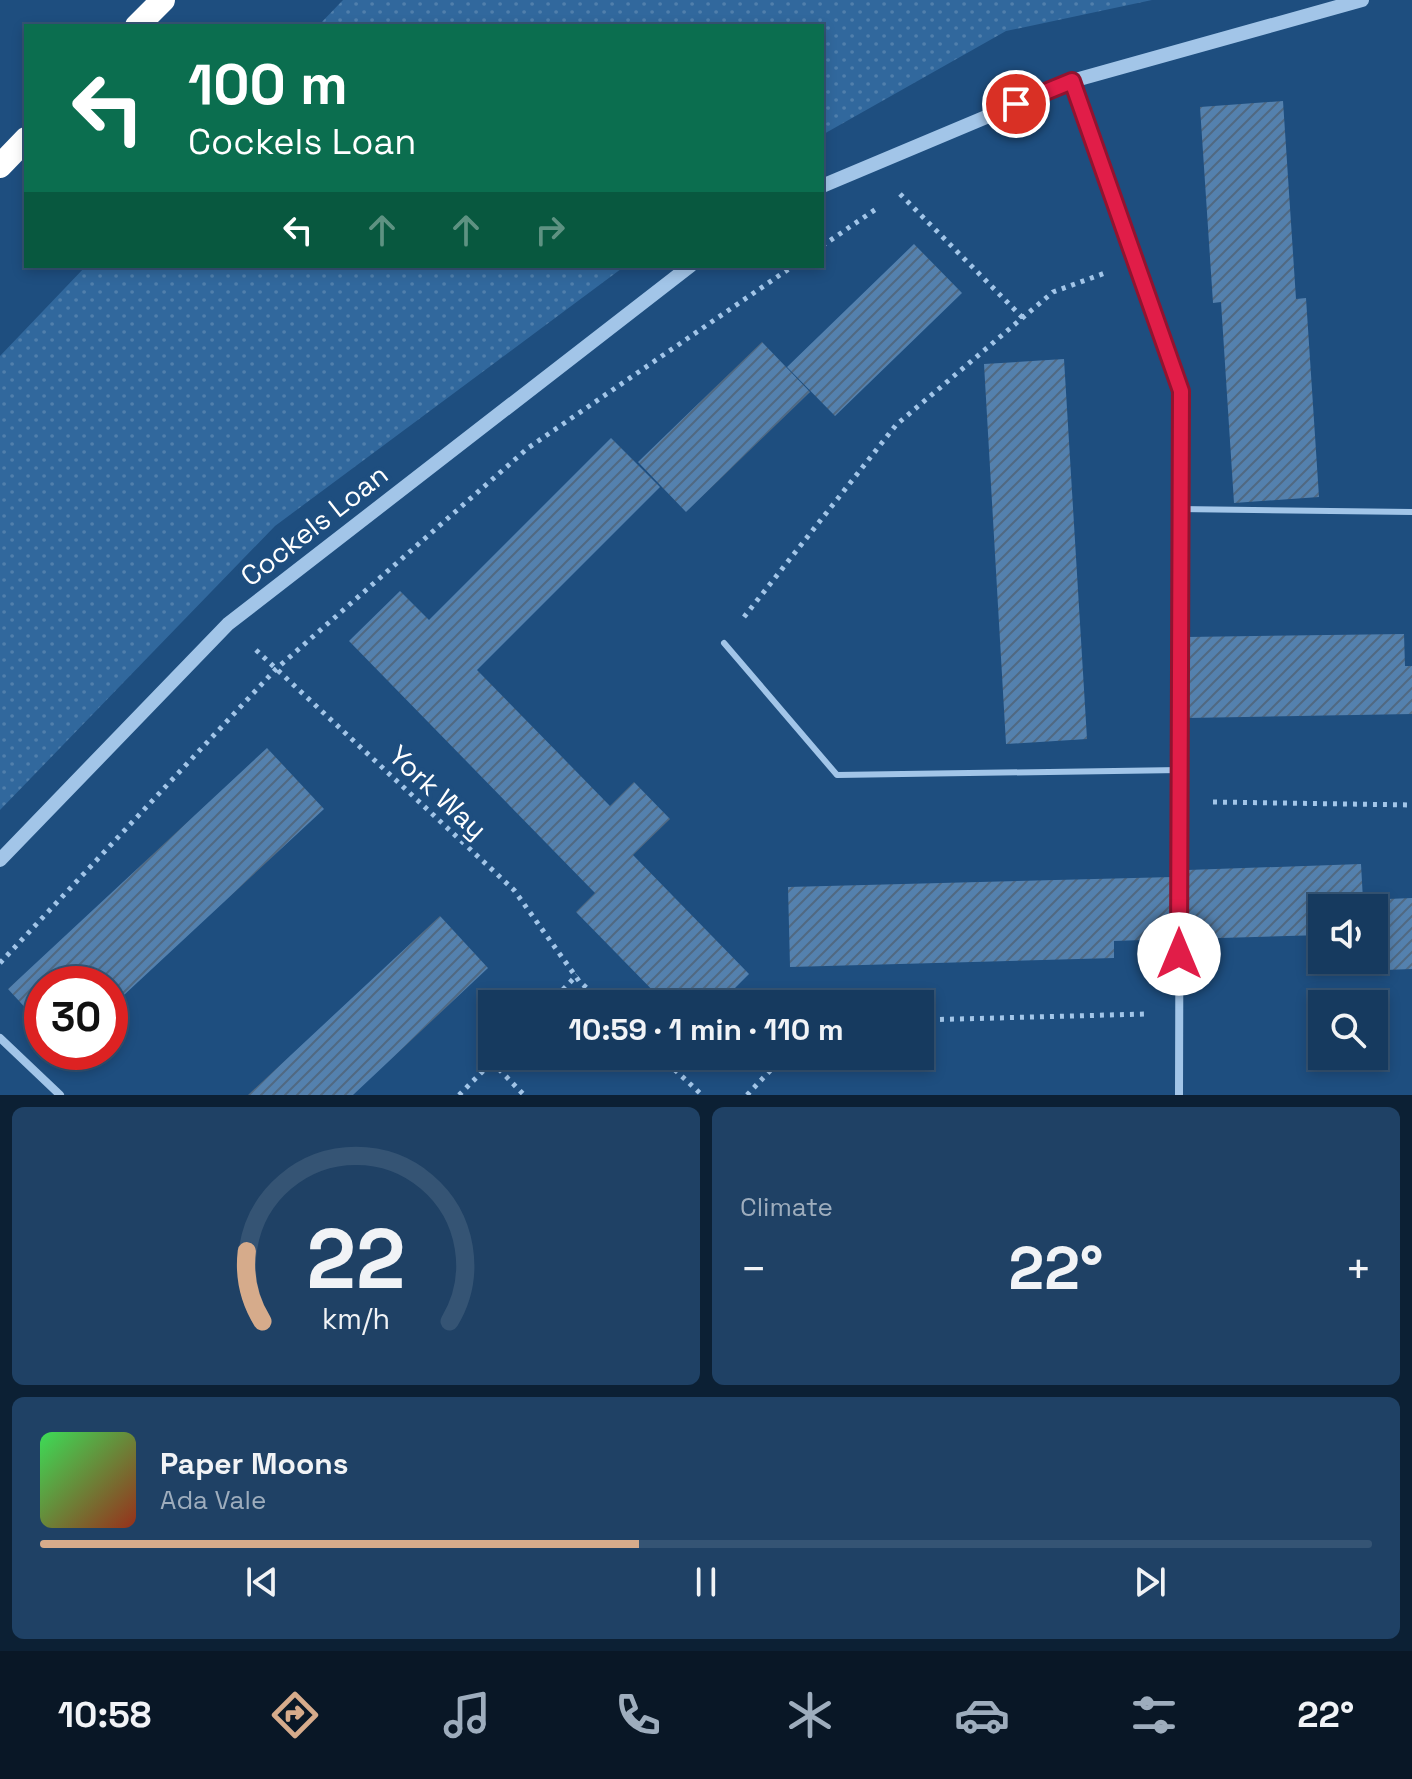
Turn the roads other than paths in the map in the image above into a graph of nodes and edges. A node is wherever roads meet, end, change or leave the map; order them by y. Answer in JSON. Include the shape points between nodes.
{"nodes":[{"id":1,"x":163,"y":0,"type":"edge"},
{"id":2,"x":1362,"y":0,"type":"edge"},
{"id":3,"x":139,"y":24,"type":"edge"},
{"id":4,"x":1072,"y":81,"type":"junction"},
{"id":5,"x":24,"y":141,"type":"edge"},
{"id":6,"x":0,"y":166,"type":"edge"},
{"id":7,"x":824,"y":185,"type":"edge"},
{"id":8,"x":687,"y":268,"type":"edge"},
{"id":9,"x":1179,"y":509,"type":"junction"},
{"id":10,"x":1412,"y":512,"type":"edge"},
{"id":11,"x":724,"y":643,"type":"road end"},
{"id":12,"x":1180,"y":770,"type":"junction"},
{"id":13,"x":0,"y":860,"type":"edge"},
{"id":14,"x":0,"y":1038,"type":"edge"},
{"id":15,"x":60,"y":1095,"type":"edge"},
{"id":16,"x":1179,"y":1095,"type":"edge"}],
"edges":[{"from":1,"to":3,"type":"highway"},
{"from":2,"to":4,"type":"street"},
{"from":4,"to":7,"type":"street"},
{"from":4,"to":9,"type":"street","via":[[1181,391]]},
{"from":5,"to":6,"type":"highway"},
{"from":8,"to":13,"type":"street","name":"Cockels Loan","via":[[228,624]]},
{"from":9,"to":10,"type":"lane"},
{"from":9,"to":12,"type":"street"},
{"from":11,"to":12,"type":"lane","via":[[837,775]]},
{"from":12,"to":16,"type":"street"},
{"from":14,"to":15,"type":"street"}]}
